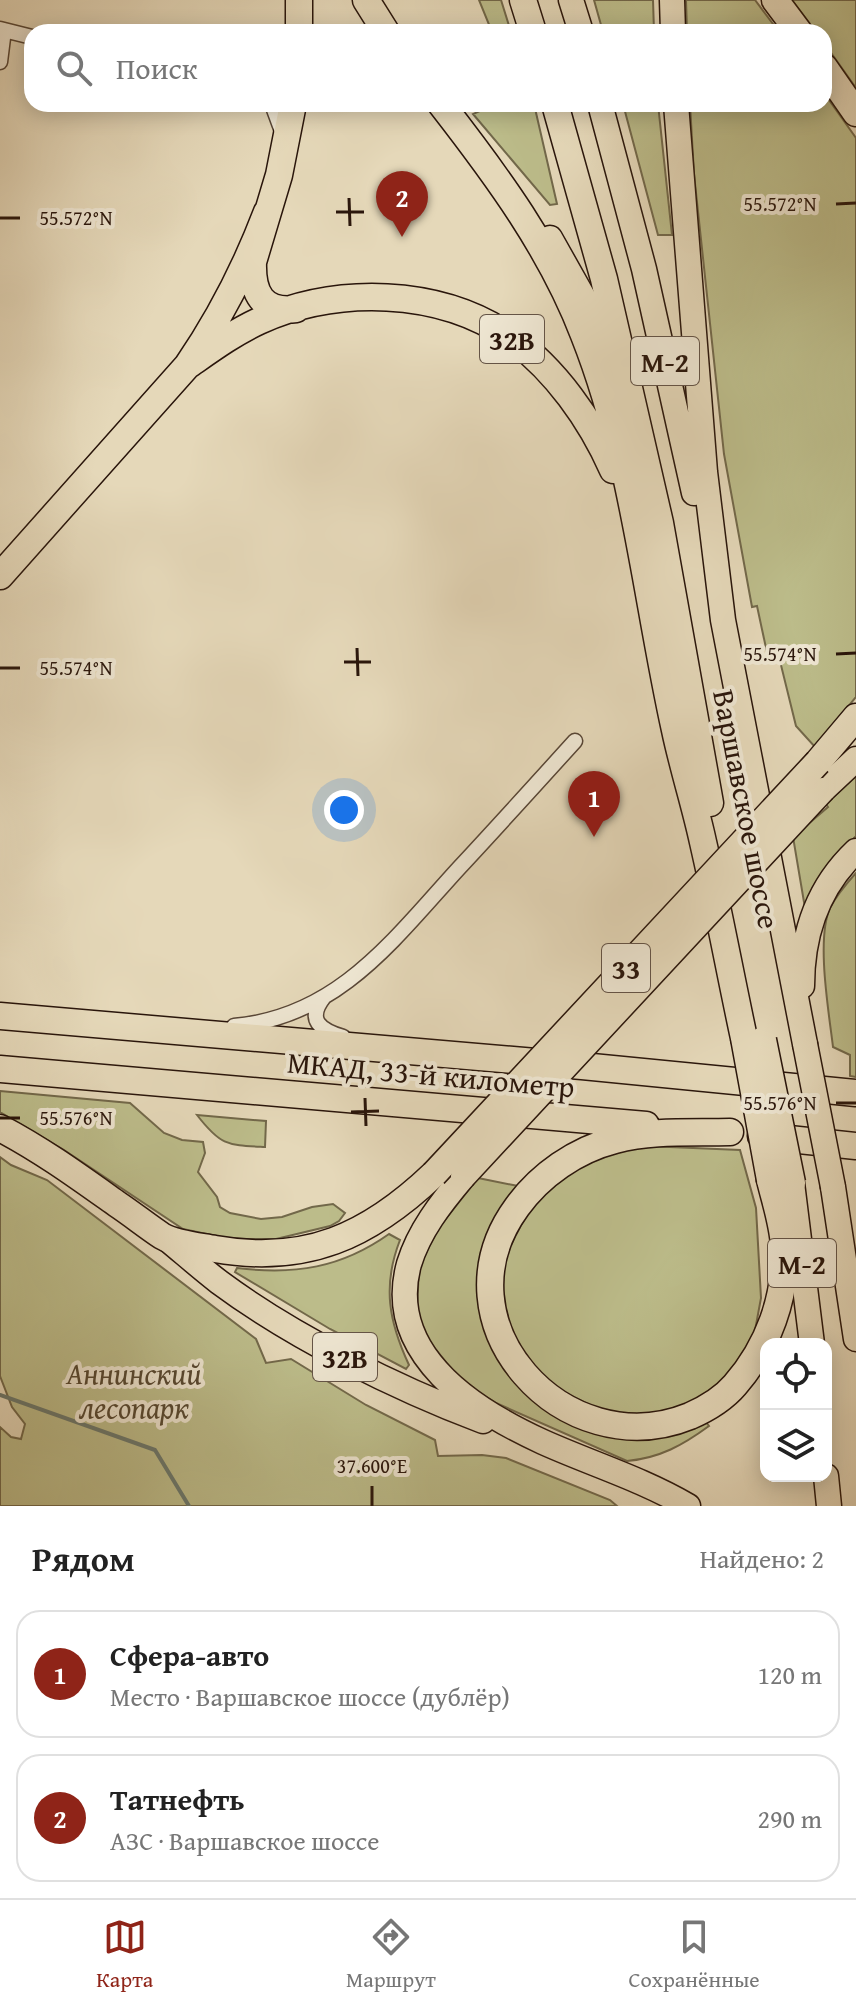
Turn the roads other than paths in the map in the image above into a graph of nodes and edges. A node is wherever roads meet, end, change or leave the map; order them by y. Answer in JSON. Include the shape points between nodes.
{"nodes":[{"id":1,"x":366,"y":0,"type":"edge"},
{"id":2,"x":523,"y":0,"type":"edge"},
{"id":3,"x":571,"y":0,"type":"edge"},
{"id":4,"x":672,"y":0,"type":"edge"},
{"id":5,"x":775,"y":0,"type":"edge"},
{"id":6,"x":381,"y":24,"type":"edge"},
{"id":7,"x":530,"y":24,"type":"edge"},
{"id":8,"x":578,"y":24,"type":"edge"},
{"id":9,"x":673,"y":24,"type":"edge"},
{"id":10,"x":793,"y":24,"type":"edge"},
{"id":11,"x":2,"y":30,"type":"edge"},
{"id":12,"x":24,"y":35,"type":"edge"},
{"id":13,"x":0,"y":62,"type":"edge"},
{"id":14,"x":832,"y":78,"type":"edge"},
{"id":15,"x":276,"y":112,"type":"edge"},
{"id":16,"x":292,"y":112,"type":"edge"},
{"id":17,"x":447,"y":112,"type":"edge"},
{"id":18,"x":557,"y":112,"type":"edge"},
{"id":19,"x":602,"y":112,"type":"edge"},
{"id":20,"x":677,"y":112,"type":"edge"},
{"id":21,"x":856,"y":113,"type":"edge"},
{"id":22,"x":286,"y":146,"type":"junction"},
{"id":23,"x":499,"y":179,"type":"junction"},
{"id":24,"x":267,"y":212,"type":"junction"},
{"id":25,"x":299,"y":308,"type":"junction"},
{"id":26,"x":614,"y":320,"type":"junction"},
{"id":27,"x":187,"y":366,"type":"junction"},
{"id":28,"x":621,"y":395,"type":"junction"},
{"id":29,"x":625,"y":477,"type":"junction"},
{"id":30,"x":648,"y":522,"type":"junction"},
{"id":31,"x":0,"y":576,"type":"edge"},
{"id":32,"x":723,"y":620,"type":"junction"},
{"id":33,"x":856,"y":717,"type":"edge"},
{"id":34,"x":575,"y":741,"type":"dead end"},
{"id":35,"x":856,"y":759,"type":"edge"},
{"id":36,"x":856,"y":851,"type":"edge"},
{"id":37,"x":324,"y":996,"type":"junction"},
{"id":38,"x":0,"y":1001,"type":"edge"},
{"id":39,"x":0,"y":1016,"type":"edge"},
{"id":40,"x":132,"y":1028,"type":"junction"},
{"id":41,"x":166,"y":1031,"type":"junction"},
{"id":42,"x":805,"y":1044,"type":"junction"},
{"id":43,"x":408,"y":1051,"type":"junction"},
{"id":44,"x":0,"y":1069,"type":"edge"},
{"id":45,"x":856,"y":1092,"type":"edge"},
{"id":46,"x":0,"y":1128,"type":"edge"},
{"id":47,"x":730,"y":1132,"type":"junction"},
{"id":48,"x":856,"y":1146,"type":"edge"},
{"id":49,"x":781,"y":1182,"type":"junction"},
{"id":50,"x":165,"y":1237,"type":"junction"},
{"id":51,"x":784,"y":1245,"type":"junction"},
{"id":52,"x":809,"y":1338,"type":"edge"},
{"id":53,"x":810,"y":1338,"type":"edge"},
{"id":54,"x":856,"y":1339,"type":"edge"},
{"id":55,"x":546,"y":1443,"type":"junction"},
{"id":56,"x":827,"y":1482,"type":"edge"},
{"id":57,"x":688,"y":1506,"type":"edge"},
{"id":58,"x":829,"y":1506,"type":"edge"}],
"edges":[{"from":1,"to":6,"type":"highway"},
{"from":2,"to":7,"type":"highway"},
{"from":3,"to":8,"type":"main road"},
{"from":4,"to":9,"type":"main road"},
{"from":5,"to":10,"type":"highway"},
{"from":11,"to":12,"type":"street"},
{"from":11,"to":13,"type":"street"},
{"from":14,"to":21,"type":"highway"},
{"from":15,"to":22,"type":"street"},
{"from":16,"to":22,"type":"highway"},
{"from":17,"to":23,"type":"highway","name":"Варшавское шоссе"},
{"from":18,"to":26,"type":"highway","number":"М-2"},
{"from":19,"to":32,"type":"main road","number":"М-2","via":[[644,269]]},
{"from":20,"to":32,"type":"main road","name":"Варшавское шоссе","via":[[705,472]]},
{"from":22,"to":24,"type":"highway"},
{"from":23,"to":28,"type":"main road","name":"Варшавское шоссе","via":[[545,232],[574,277],[595,318]]},
{"from":23,"to":29,"type":"highway","via":[[541,245],[584,333]]},
{"from":24,"to":25,"type":"highway","via":[[253,262],[257,292],[268,306]]},
{"from":24,"to":27,"type":"highway","via":[[211,331]]},
{"from":25,"to":27,"type":"highway","number":"32B","via":[[261,320]]},
{"from":25,"to":30,"type":"highway","number":"32B","via":[[334,300],[400,298],[457,311],[510,337],[552,376],[594,431]]},
{"from":26,"to":28,"type":"street"},
{"from":26,"to":30,"type":"highway","number":"М-2"},
{"from":27,"to":31,"type":"highway"},
{"from":28,"to":29,"type":"street"},
{"from":28,"to":30,"type":"main road","name":"Варшавское шоссе"},
{"from":29,"to":30,"type":"highway"},
{"from":30,"to":49,"type":"highway","name":"Варшавское шоссе","number":"М-2","bridge":true,"via":[[711,809]]},
{"from":32,"to":42,"type":"main road","name":"Варшавское шоссе","number":"М-2"},
{"from":33,"to":50,"type":"highway","number":"33","bridge":true,"via":[[413,1194],[360,1231],[302,1251],[236,1253]]},
{"from":34,"to":37,"type":"street","via":[[387,947]]},
{"from":35,"to":55,"type":"main road","number":"32B","bridge":true,"via":[[463,1177],[417,1244],[405,1289],[407,1314],[432,1366],[455,1390]]},
{"from":36,"to":42,"type":"main road","via":[[816,905],[808,932],[802,965]]},
{"from":37,"to":41,"type":"street","via":[[291,1015],[258,1024]]},
{"from":37,"to":43,"type":"street","via":[[314,1016],[319,1026],[362,1043]]},
{"from":38,"to":40,"type":"highway"},
{"from":39,"to":40,"type":"highway","name":"МКАД, 33-й километр"},
{"from":40,"to":41,"type":"highway","name":"МКАД, 33-й километр"},
{"from":41,"to":43,"type":"highway","name":"МКАД, 33-й километр"},
{"from":42,"to":54,"type":"main road","name":"Варшавское шоссе","number":"М-2","bridge":true},
{"from":43,"to":45,"type":"highway","name":"МКАД, 33-й километр"},
{"from":44,"to":47,"type":"highway","name":"МКАД, 33-й километр"},
{"from":46,"to":50,"type":"highway","number":"32B"},
{"from":47,"to":48,"type":"highway","name":"МКАД, 33-й километр"},
{"from":47,"to":51,"type":"highway","via":[[654,1133],[614,1140],[579,1153],[526,1194],[499,1239],[491,1272],[493,1317],[503,1345],[520,1371],[572,1410],[605,1424],[638,1428],[672,1423],[703,1410],[751,1366],[776,1311]]},
{"from":49,"to":51,"type":"highway"},
{"from":49,"to":53,"type":"main road","name":"Варшавское шоссе","number":"М-2"},
{"from":50,"to":55,"type":"main road","number":"32B","via":[[219,1282],[365,1369],[457,1411]]},
{"from":51,"to":52,"type":"main road"},
{"from":55,"to":57,"type":"main road"},
{"from":56,"to":58,"type":"main road"}]}
